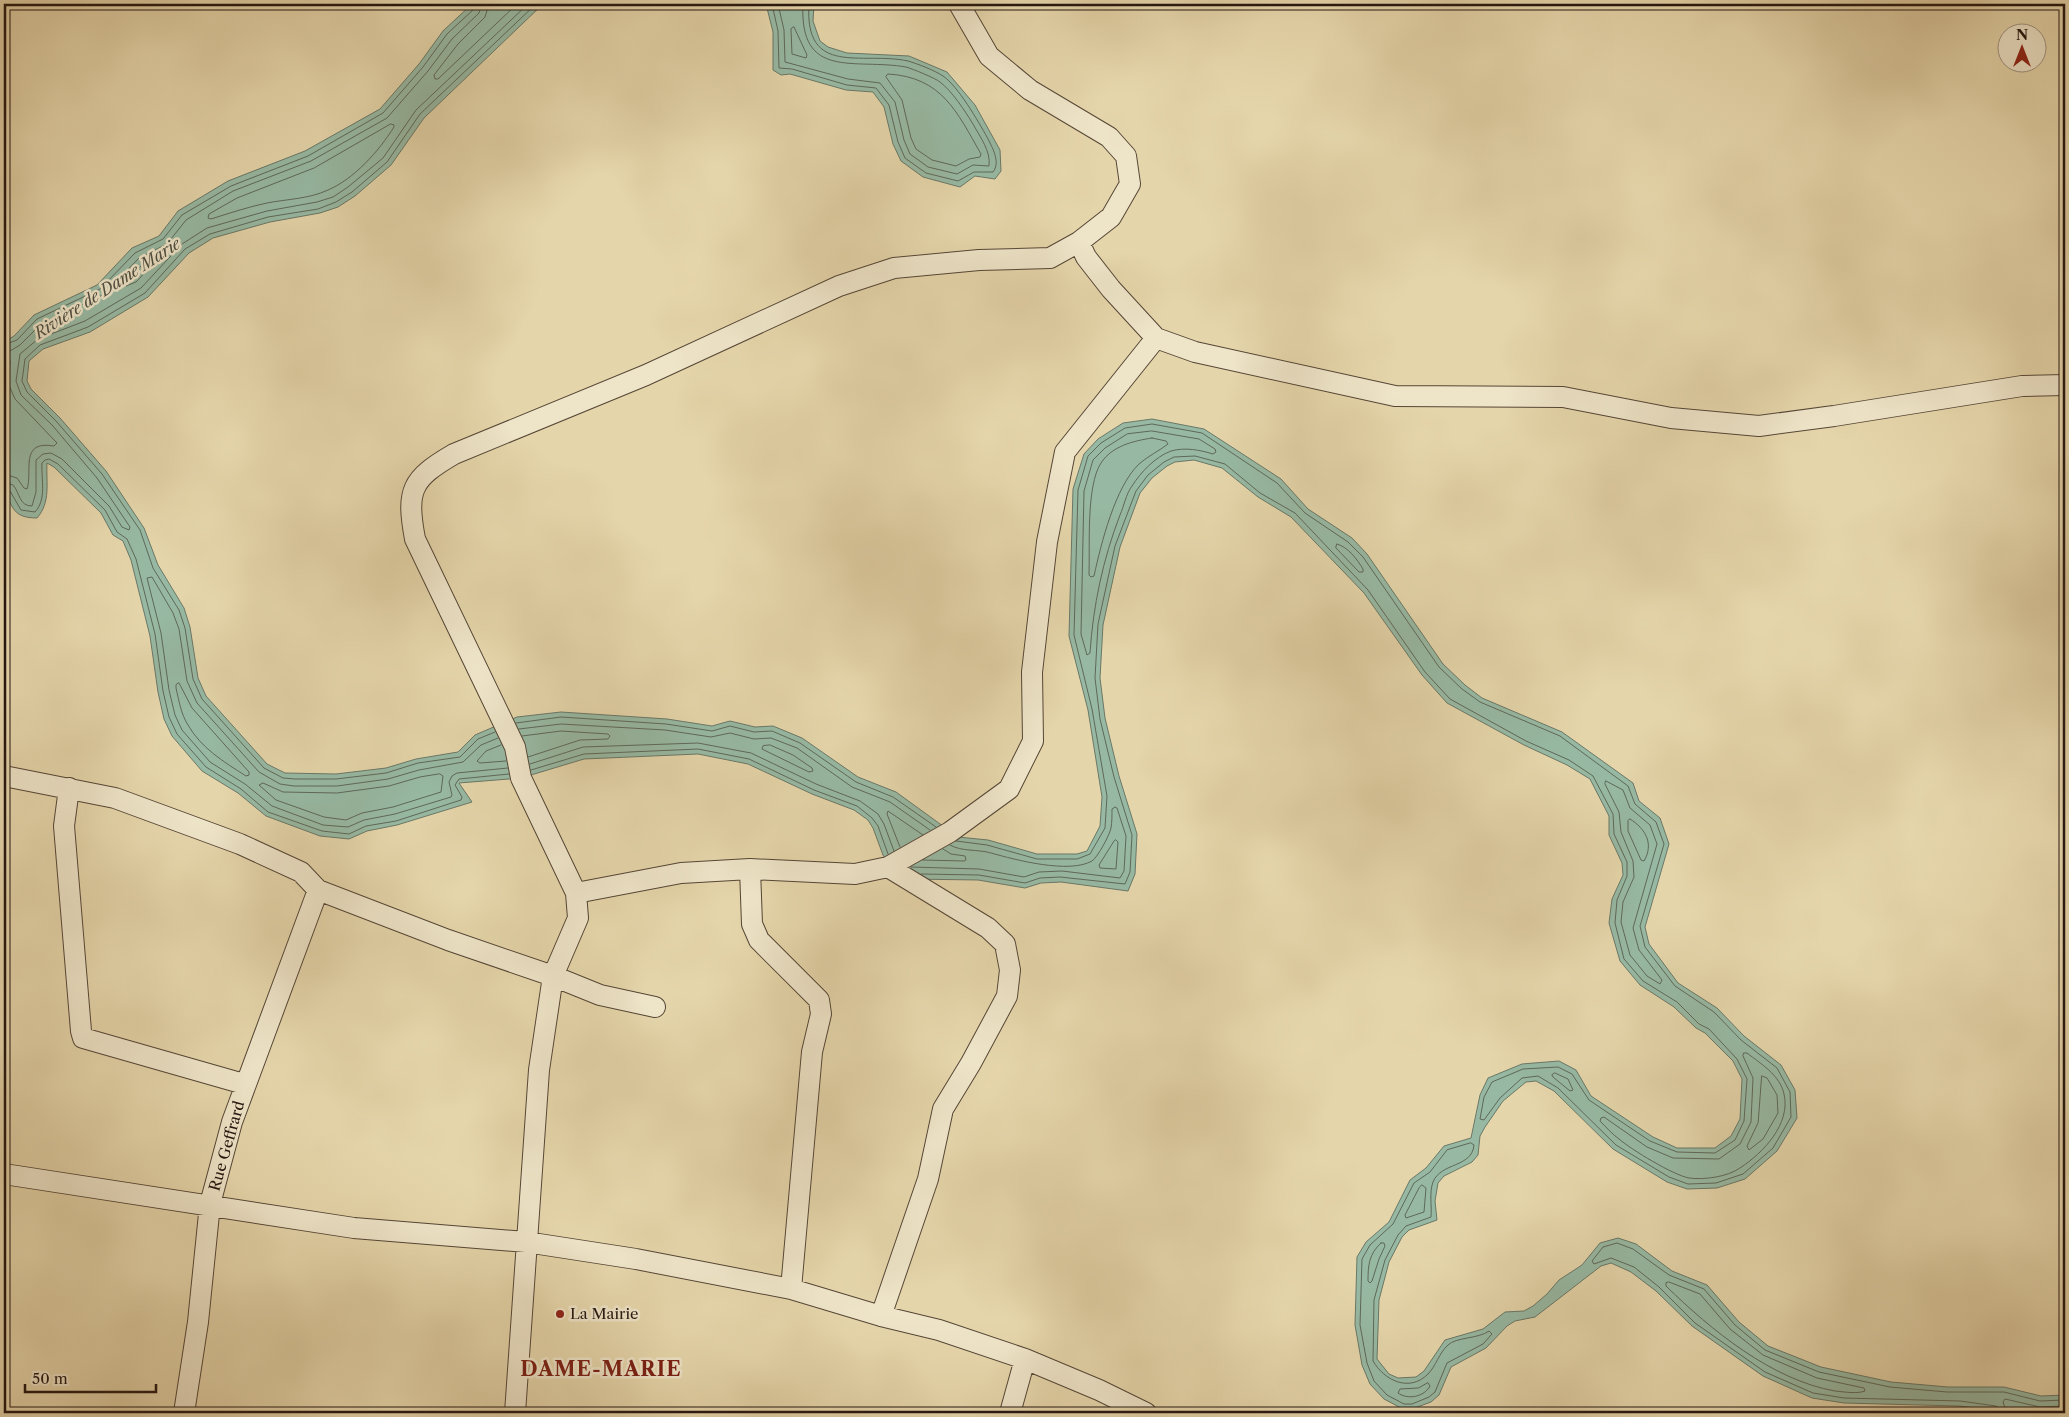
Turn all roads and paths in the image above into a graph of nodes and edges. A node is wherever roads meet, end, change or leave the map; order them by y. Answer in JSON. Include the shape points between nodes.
{"nodes":[{"id":1,"x":959,"y":4,"type":"edge"},
{"id":2,"x":1079,"y":242,"type":"junction"},
{"id":3,"x":1156,"y":338,"type":"junction"},
{"id":4,"x":2065,"y":385,"type":"edge"},
{"id":5,"x":4,"y":776,"type":"edge"},
{"id":6,"x":69,"y":788,"type":"junction"},
{"id":7,"x":888,"y":867,"type":"junction"},
{"id":8,"x":750,"y":869,"type":"junction"},
{"id":9,"x":318,"y":890,"type":"junction"},
{"id":10,"x":576,"y":893,"type":"junction"},
{"id":11,"x":553,"y":976,"type":"junction"},
{"id":12,"x":655,"y":1007,"type":"dead end"},
{"id":13,"x":244,"y":1084,"type":"junction"},
{"id":14,"x":4,"y":1174,"type":"edge"},
{"id":15,"x":210,"y":1204,"type":"junction"},
{"id":16,"x":526,"y":1242,"type":"junction"},
{"id":17,"x":791,"y":1289,"type":"junction"},
{"id":18,"x":881,"y":1316,"type":"junction"},
{"id":19,"x":1025,"y":1359,"type":"junction"},
{"id":20,"x":184,"y":1413,"type":"edge"},
{"id":21,"x":515,"y":1413,"type":"edge"},
{"id":22,"x":1010,"y":1413,"type":"edge"},
{"id":23,"x":1146,"y":1413,"type":"edge"}],
"edges":[{"from":1,"to":2,"type":"street","via":[[989,56],[1030,90],[1109,137],[1126,156],[1130,184],[1122,199],[1111,217]]},
{"from":2,"to":3,"type":"street","via":[[1086,257],[1111,289]]},
{"from":2,"to":10,"type":"street","via":[[1050,258],[979,260],[894,268],[839,286],[646,375],[454,454],[431,468],[413,487],[410,510],[415,539],[515,747],[521,778]]},
{"from":3,"to":4,"type":"street","via":[[1196,352],[1395,396],[1563,397],[1671,418],[1759,426],[2022,386]]},
{"from":3,"to":7,"type":"street","via":[[1065,452],[1047,542],[1032,672],[1033,741],[1009,789],[950,832]]},
{"from":5,"to":6,"type":"street"},
{"from":6,"to":9,"type":"street","via":[[115,798],[240,844],[301,872]]},
{"from":6,"to":13,"type":"street","via":[[64,826],[83,1038]]},
{"from":7,"to":8,"type":"street","via":[[856,874]]},
{"from":7,"to":18,"type":"street","via":[[988,928],[1005,944],[1010,970],[1007,996],[943,1109],[928,1179]]},
{"from":8,"to":10,"type":"street","via":[[681,873]]},
{"from":8,"to":17,"type":"street","via":[[752,924],[759,940],[819,1000],[821,1014],[812,1052]]},
{"from":9,"to":11,"type":"street"},
{"from":9,"to":13,"type":"street","name":"Rue Geffrard"},
{"from":10,"to":11,"type":"street","via":[[578,918]]},
{"from":11,"to":12,"type":"street","via":[[600,995]]},
{"from":11,"to":16,"type":"street","via":[[539,1070]]},
{"from":13,"to":15,"type":"street","name":"Rue Geffrard"},
{"from":14,"to":15,"type":"street"},
{"from":15,"to":16,"type":"street","via":[[354,1228]]},
{"from":15,"to":20,"type":"street","name":"Rue Geffrard","via":[[198,1322]]},
{"from":16,"to":17,"type":"street"},
{"from":16,"to":21,"type":"street"},
{"from":17,"to":18,"type":"street"},
{"from":18,"to":19,"type":"street","via":[[939,1330]]},
{"from":19,"to":22,"type":"street"},
{"from":19,"to":23,"type":"street"}]}
